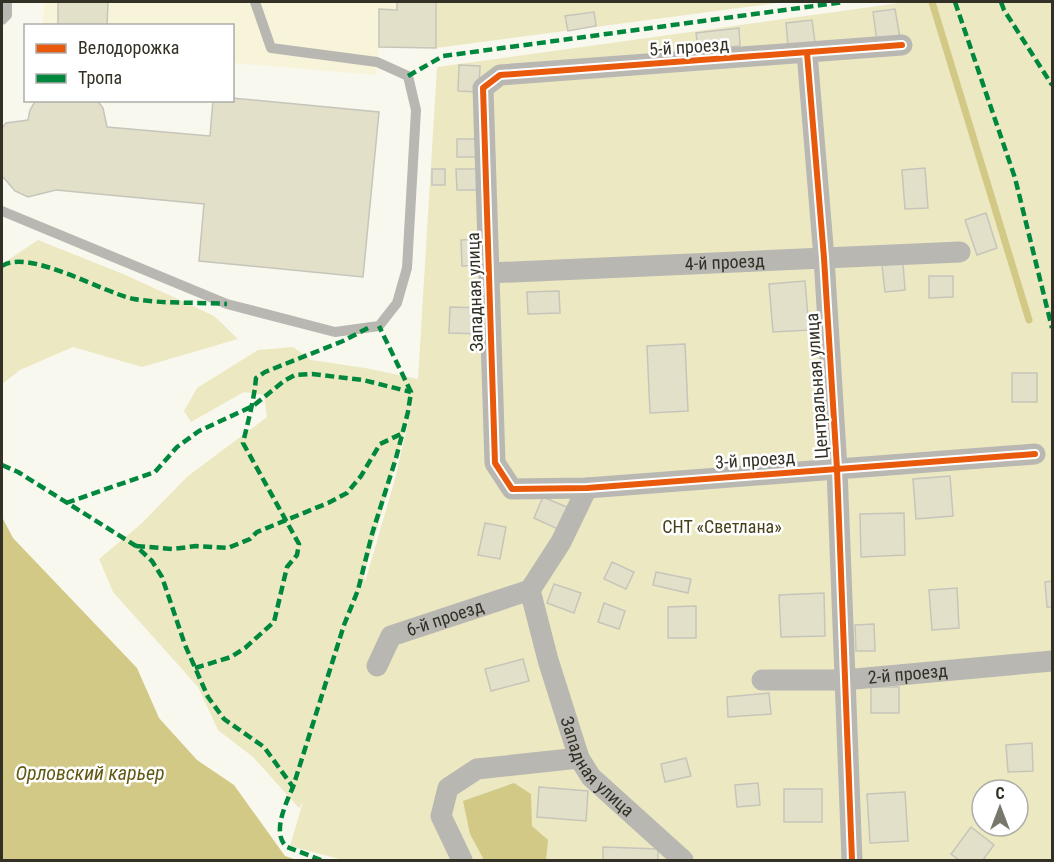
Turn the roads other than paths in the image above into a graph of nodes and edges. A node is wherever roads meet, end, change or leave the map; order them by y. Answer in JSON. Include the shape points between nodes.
{"nodes":[{"id":1,"x":7,"y":2,"type":"edge"},
{"id":2,"x":255,"y":2,"type":"edge"},
{"id":3,"x":2,"y":20,"type":"edge"},
{"id":4,"x":902,"y":45,"type":"dead end"},
{"id":5,"x":807,"y":53,"type":"junction"},
{"id":6,"x":483,"y":88,"type":"joint"},
{"id":7,"x":2,"y":211,"type":"edge"},
{"id":8,"x":960,"y":252,"type":"dead end"},
{"id":9,"x":824,"y":258,"type":"junction"},
{"id":10,"x":489,"y":273,"type":"junction"},
{"id":11,"x":1035,"y":454,"type":"dead end"},
{"id":12,"x":837,"y":469,"type":"junction"},
{"id":13,"x":586,"y":488,"type":"junction"},
{"id":14,"x":512,"y":489,"type":"joint"},
{"id":15,"x":530,"y":590,"type":"junction"},
{"id":16,"x":1053,"y":661,"type":"edge"},
{"id":17,"x":378,"y":666,"type":"dead end"},
{"id":18,"x":762,"y":680,"type":"dead end"},
{"id":19,"x":844,"y":680,"type":"junction"},
{"id":20,"x":579,"y":758,"type":"junction"},
{"id":21,"x":462,"y":861,"type":"edge"},
{"id":22,"x":683,"y":861,"type":"edge"},
{"id":23,"x":852,"y":861,"type":"edge"}],
"edges":[{"from":1,"to":3,"type":"lane","via":[[7,15]]},
{"from":2,"to":7,"type":"lane","via":[[271,48],[377,62],[408,76],[416,110],[407,268],[397,303],[379,326],[335,332],[227,304]]},
{"from":4,"to":5,"type":"street","name":"5-й проезд"},
{"from":5,"to":6,"type":"street","name":"5-й проезд","via":[[500,75]]},
{"from":5,"to":9,"type":"street","name":"Центральная улица"},
{"from":6,"to":10,"type":"street","name":"Западная улица"},
{"from":8,"to":9,"type":"street","name":"4-й проезд"},
{"from":9,"to":10,"type":"street","name":"4-й проезд"},
{"from":9,"to":12,"type":"street","name":"Центральная улица"},
{"from":10,"to":14,"type":"street","name":"Западная улица","via":[[495,463]]},
{"from":11,"to":12,"type":"street","name":"3-й проезд"},
{"from":12,"to":13,"type":"street","name":"3-й проезд"},
{"from":12,"to":19,"type":"street","name":"Центральная улица"},
{"from":13,"to":14,"type":"street","name":"3-й проезд"},
{"from":13,"to":15,"type":"street","via":[[561,542]]},
{"from":15,"to":17,"type":"street","name":"6-й проезд","via":[[391,636]]},
{"from":15,"to":20,"type":"street","name":"Западная улица"},
{"from":16,"to":19,"type":"street","name":"2-й проезд"},
{"from":18,"to":19,"type":"street","name":"2-й проезд"},
{"from":19,"to":23,"type":"street","name":"Центральная улица"},
{"from":20,"to":21,"type":"street","via":[[477,769],[448,788],[441,816]]},
{"from":20,"to":22,"type":"street","name":"Западная улица","via":[[591,777]]}]}
